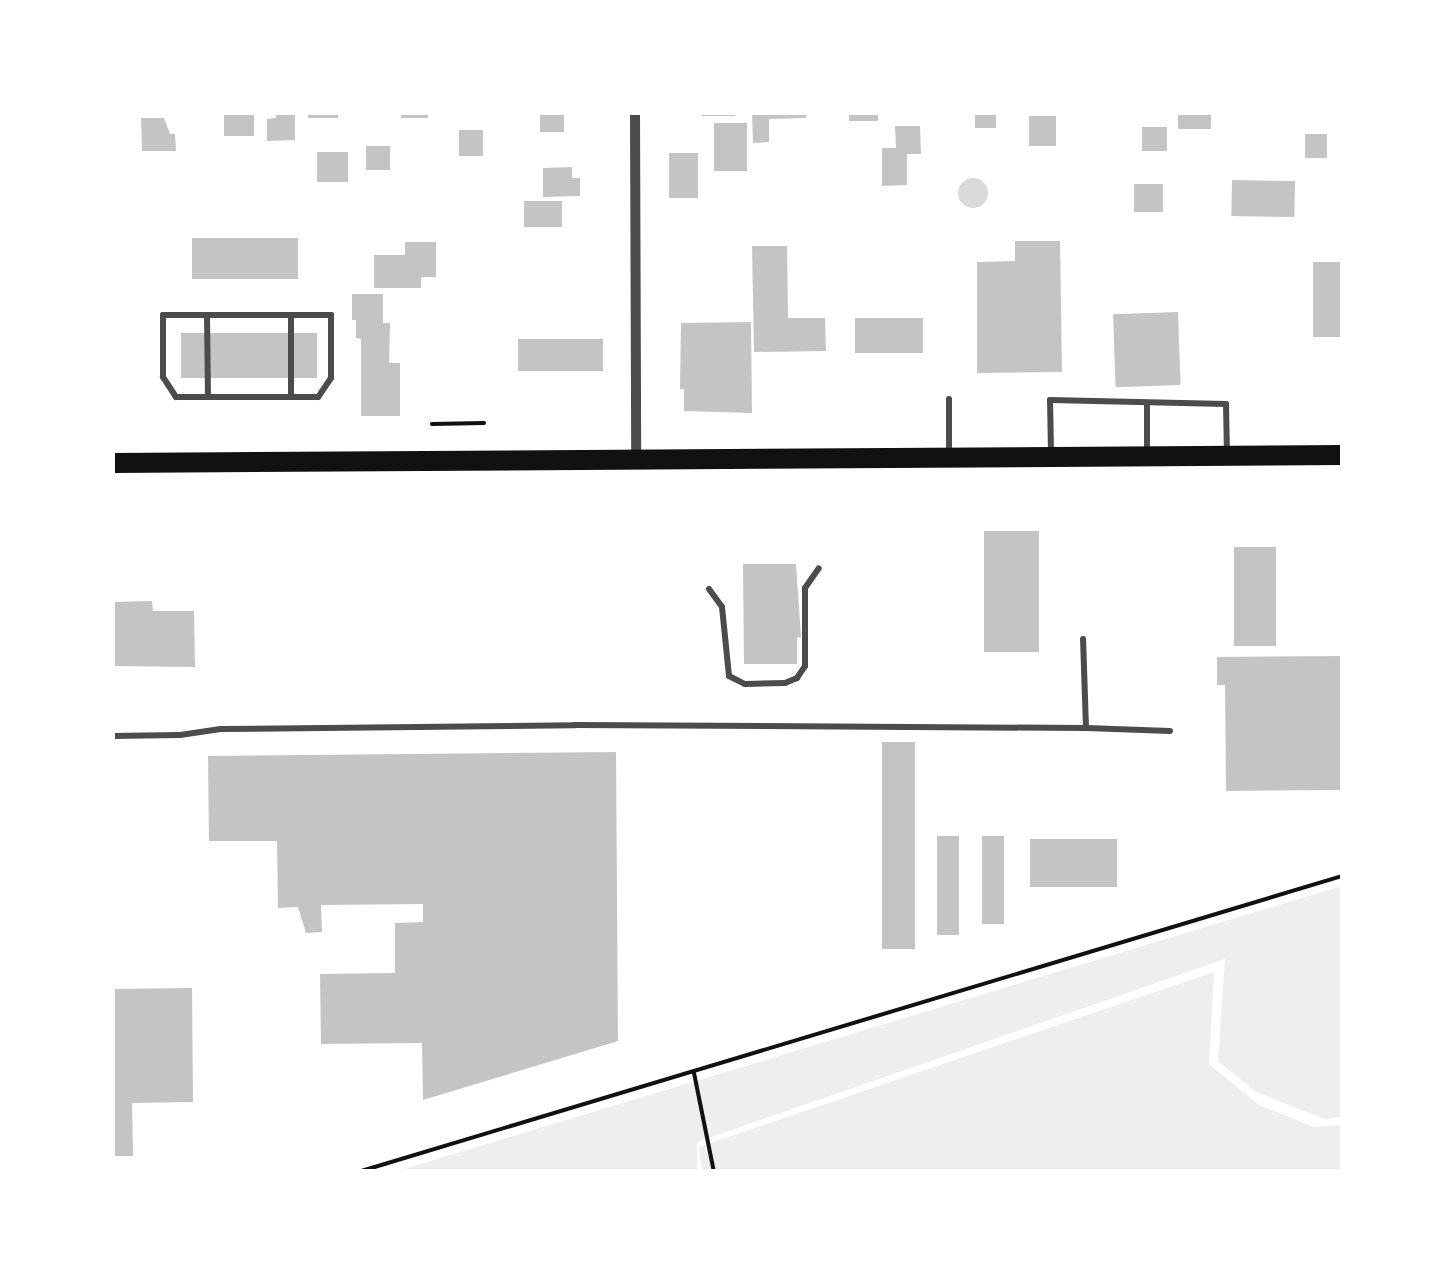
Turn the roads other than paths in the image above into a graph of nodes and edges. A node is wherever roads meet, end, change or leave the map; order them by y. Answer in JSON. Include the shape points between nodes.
{"nodes":[{"id":1,"x":635,"y":112,"type":"edge"},
{"id":2,"x":208,"y":315,"type":"junction"},
{"id":3,"x":291,"y":315,"type":"junction"},
{"id":4,"x":208,"y":397,"type":"junction"},
{"id":5,"x":291,"y":397,"type":"junction"},
{"id":6,"x":949,"y":399,"type":"dead end"},
{"id":7,"x":1147,"y":404,"type":"junction"},
{"id":8,"x":1342,"y":455,"type":"edge"},
{"id":9,"x":1148,"y":456,"type":"junction"},
{"id":10,"x":1227,"y":456,"type":"junction"},
{"id":11,"x":1051,"y":457,"type":"junction"},
{"id":12,"x":949,"y":458,"type":"junction"},
{"id":13,"x":636,"y":459,"type":"junction"},
{"id":14,"x":112,"y":463,"type":"edge"},
{"id":15,"x":819,"y":568,"type":"dead end"},
{"id":16,"x":709,"y":589,"type":"dead end"},
{"id":17,"x":1083,"y":639,"type":"dead end"},
{"id":18,"x":1086,"y":728,"type":"junction"},
{"id":19,"x":1170,"y":731,"type":"dead end"},
{"id":20,"x":112,"y":736,"type":"edge"}],
"edges":[{"from":1,"to":13,"type":"street"},
{"from":2,"to":3,"type":"lane"},
{"from":2,"to":4,"type":"lane"},
{"from":2,"to":4,"type":"lane","via":[[163,315],[163,377],[176,397]]},
{"from":3,"to":5,"type":"lane"},
{"from":3,"to":5,"type":"lane","via":[[331,315],[330,378],[318,397]]},
{"from":4,"to":5,"type":"lane"},
{"from":6,"to":12,"type":"lane"},
{"from":7,"to":9,"type":"lane"},
{"from":7,"to":10,"type":"lane","via":[[1226,404]]},
{"from":7,"to":11,"type":"lane","via":[[1050,400]]},
{"from":8,"to":10,"type":"main road"},
{"from":9,"to":10,"type":"main road"},
{"from":9,"to":11,"type":"main road"},
{"from":11,"to":12,"type":"main road"},
{"from":12,"to":13,"type":"main road"},
{"from":13,"to":14,"type":"main road"},
{"from":15,"to":16,"type":"lane","via":[[805,588],[805,666],[784,683],[745,684],[729,676],[722,606]]},
{"from":17,"to":18,"type":"lane"},
{"from":18,"to":19,"type":"lane"},
{"from":18,"to":20,"type":"lane","via":[[576,725]]}]}
